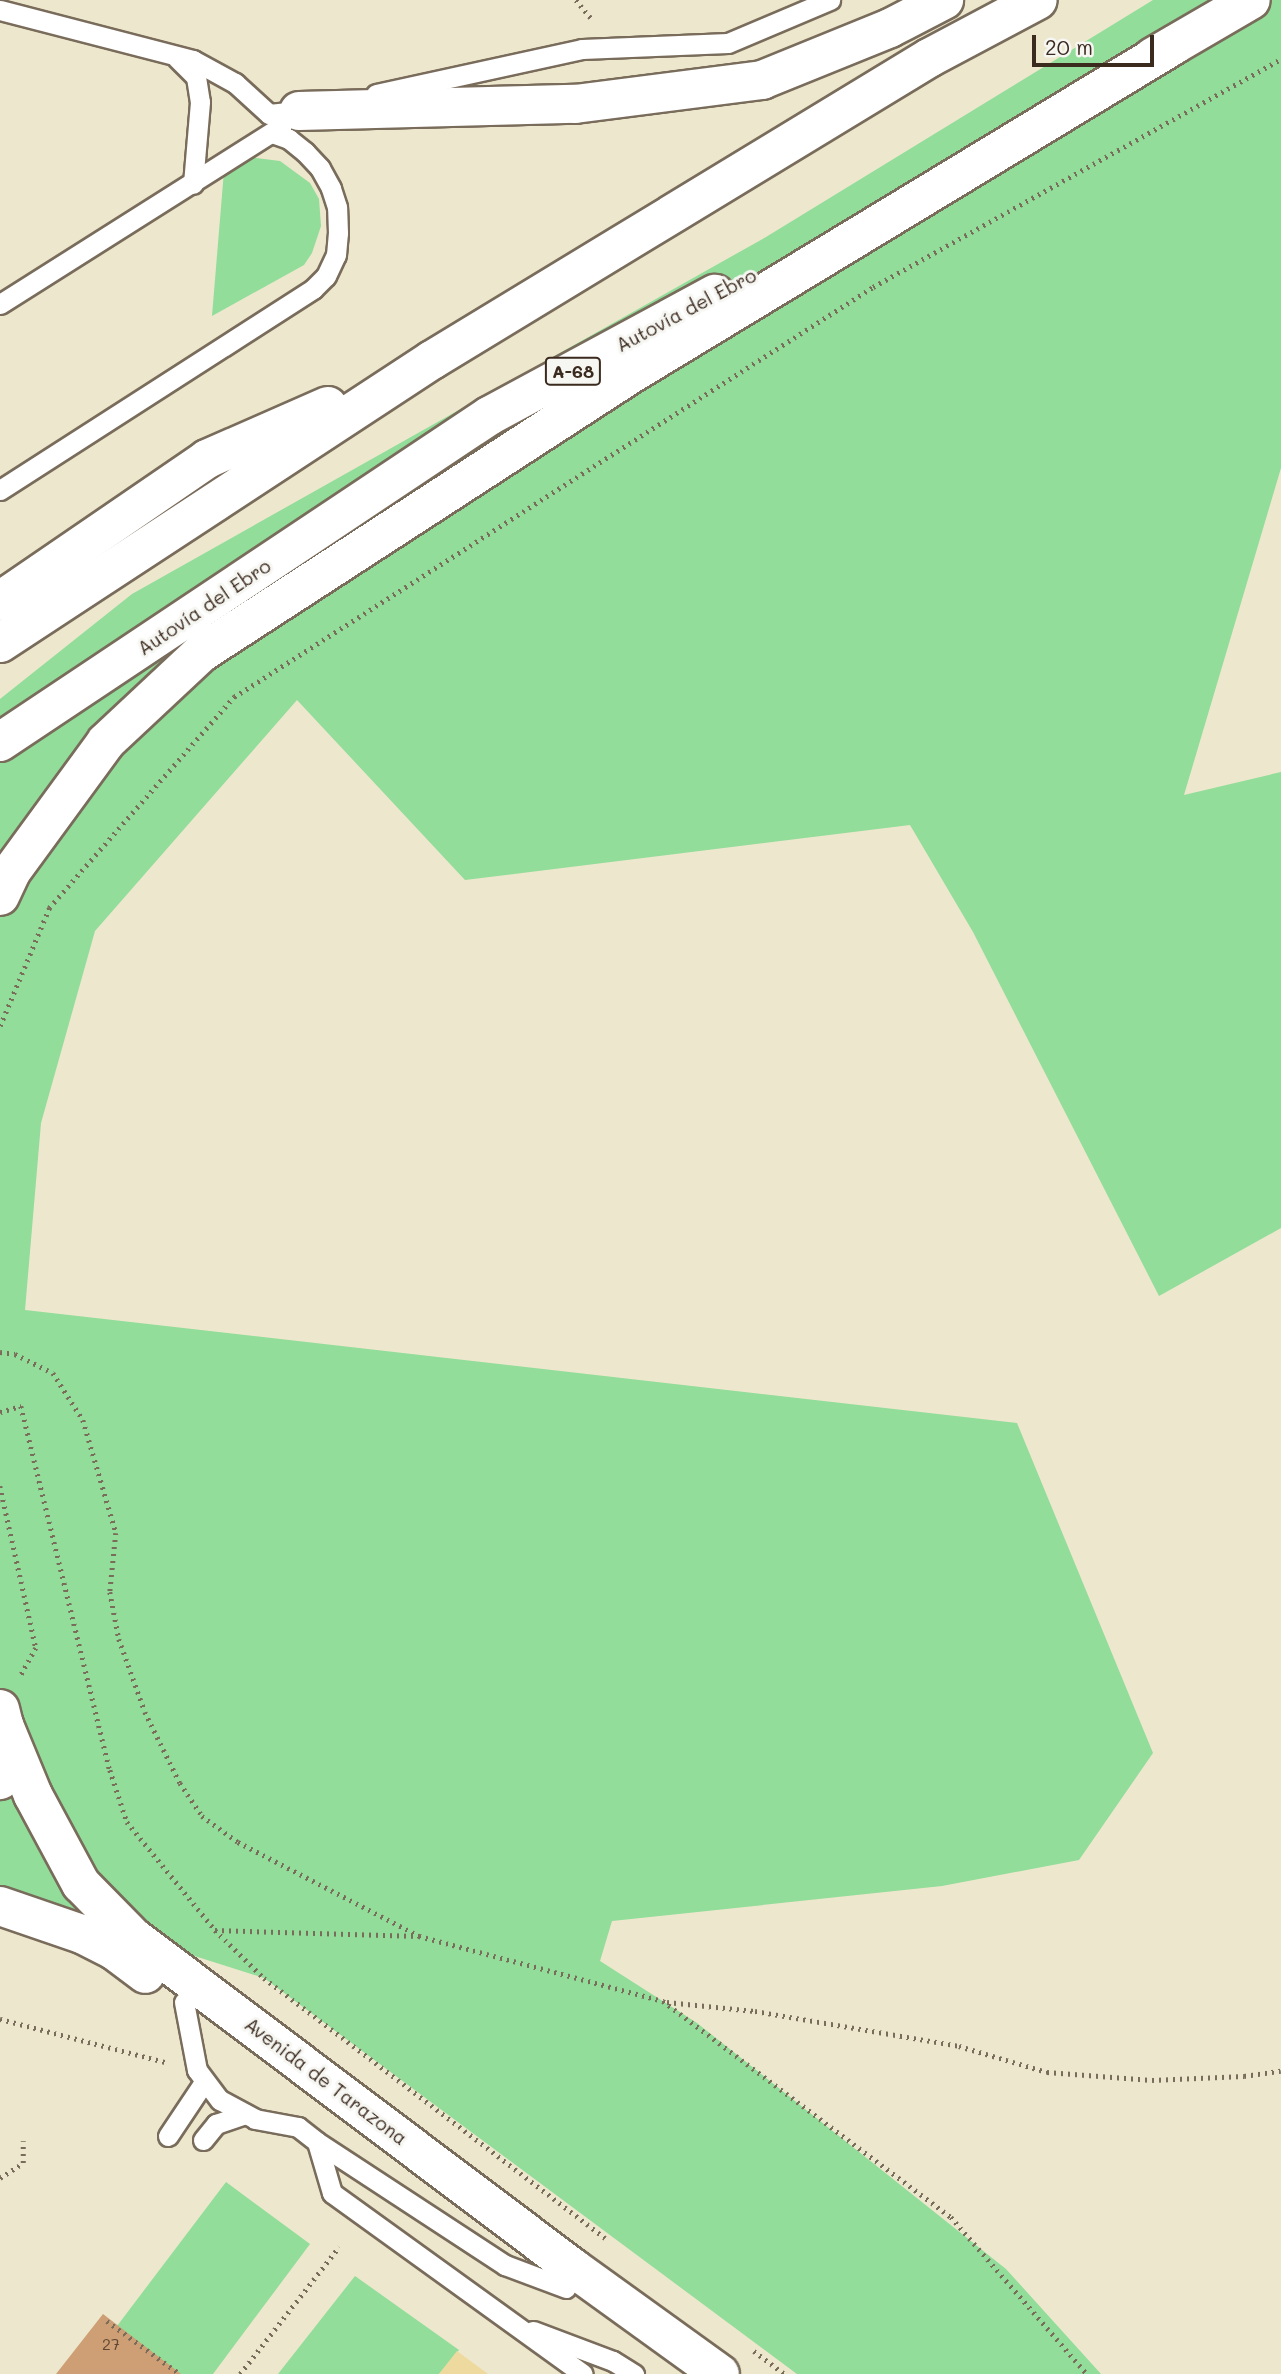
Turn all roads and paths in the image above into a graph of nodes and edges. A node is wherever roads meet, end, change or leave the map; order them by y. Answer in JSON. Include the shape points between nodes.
{"nodes":[{"id":1,"x":830,"y":0,"type":"edge"},
{"id":2,"x":944,"y":0,"type":"edge"},
{"id":3,"x":1038,"y":0,"type":"edge"},
{"id":4,"x":1251,"y":0,"type":"edge"},
{"id":5,"x":0,"y":10,"type":"edge"},
{"id":6,"x":1174,"y":45,"type":"junction"},
{"id":7,"x":163,"y":52,"type":"junction"},
{"id":8,"x":1281,"y":59,"type":"edge"},
{"id":9,"x":286,"y":122,"type":"junction"},
{"id":10,"x":193,"y":184,"type":"junction"},
{"id":11,"x":0,"y":304,"type":"edge"},
{"id":12,"x":432,"y":360,"type":"junction"},
{"id":13,"x":0,"y":490,"type":"edge"},
{"id":14,"x":0,"y":601,"type":"edge"},
{"id":15,"x":0,"y":643,"type":"edge"},
{"id":16,"x":0,"y":743,"type":"edge"},
{"id":17,"x":0,"y":897,"type":"edge"},
{"id":18,"x":0,"y":1026,"type":"edge"},
{"id":19,"x":0,"y":1352,"type":"edge"},
{"id":20,"x":0,"y":1412,"type":"edge"},
{"id":21,"x":0,"y":1486,"type":"edge"},
{"id":22,"x":2,"y":1715,"type":"edge"},
{"id":23,"x":0,"y":1780,"type":"edge"},
{"id":24,"x":0,"y":1906,"type":"edge"},
{"id":25,"x":215,"y":1930,"type":"junction"},
{"id":26,"x":419,"y":1936,"type":"junction"},
{"id":27,"x":663,"y":2001,"type":"junction"},
{"id":28,"x":184,"y":2002,"type":"junction"},
{"id":29,"x":0,"y":2019,"type":"edge"},
{"id":30,"x":1281,"y":2071,"type":"edge"},
{"id":31,"x":201,"y":2076,"type":"junction"},
{"id":32,"x":245,"y":2114,"type":"junction"},
{"id":33,"x":168,"y":2136,"type":"dead end"},
{"id":34,"x":203,"y":2140,"type":"dead end"},
{"id":35,"x":23,"y":2141,"type":"dead end"},
{"id":36,"x":317,"y":2143,"type":"junction"},
{"id":37,"x":0,"y":2178,"type":"edge"},
{"id":38,"x":607,"y":2239,"type":"dead end"},
{"id":39,"x":339,"y":2247,"type":"dead end"},
{"id":40,"x":566,"y":2288,"type":"junction"},
{"id":41,"x":107,"y":2321,"type":"dead end"},
{"id":42,"x":506,"y":2321,"type":"junction"},
{"id":43,"x":751,"y":2349,"type":"dead end"},
{"id":44,"x":180,"y":2374,"type":"edge"},
{"id":45,"x":240,"y":2374,"type":"edge"},
{"id":46,"x":583,"y":2374,"type":"edge"},
{"id":47,"x":634,"y":2374,"type":"edge"},
{"id":48,"x":680,"y":2374,"type":"edge"},
{"id":49,"x":720,"y":2374,"type":"edge"},
{"id":50,"x":784,"y":2374,"type":"edge"},
{"id":51,"x":1087,"y":2374,"type":"edge"}],
"edges":[{"from":1,"to":9,"type":"lane","via":[[728,43],[582,49]]},
{"from":2,"to":9,"type":"main road","via":[[890,28],[762,80],[575,104]]},
{"from":3,"to":12,"type":"main road","via":[[929,58]]},
{"from":4,"to":6,"type":"main road","name":"Autovía del Ebro","number":"A-68"},
{"from":5,"to":7,"type":"lane"},
{"from":6,"to":16,"type":"main road","name":"Autovía del Ebro","number":"A-68","via":[[489,416]]},
{"from":6,"to":17,"type":"main road","via":[[631,374],[201,653],[106,742],[11,872]]},
{"from":7,"to":9,"type":"lane","via":[[214,69],[269,114]]},
{"from":7,"to":10,"type":"lane","via":[[179,59],[196,77],[200,102]]},
{"from":8,"to":18,"type":"path","via":[[873,287],[234,697],[49,908]]},
{"from":9,"to":10,"type":"lane"},
{"from":9,"to":13,"type":"lane","via":[[289,139],[320,168],[337,207],[336,255],[327,276]]},
{"from":10,"to":11,"type":"lane"},
{"from":12,"to":14,"type":"main road","via":[[207,459]]},
{"from":12,"to":15,"type":"main road"},
{"from":19,"to":26,"type":"path","via":[[15,1354],[53,1373],[83,1420],[116,1533],[110,1592],[119,1639],[145,1712],[202,1816],[238,1842]]},
{"from":20,"to":25,"type":"path","via":[[21,1406],[119,1807]]},
{"from":21,"to":22,"type":"path","via":[[36,1648]]},
{"from":22,"to":23,"type":"main road","via":[[4,1771]]},
{"from":22,"to":49,"type":"main road","name":"Avenida de Tarazona","via":[[33,1795],[81,1884],[133,1937]]},
{"from":24,"to":28,"type":"main road","name":"Avenida de Tarazona","via":[[82,1934],[115,1951]]},
{"from":25,"to":26,"type":"path"},
{"from":25,"to":38,"type":"path","via":[[264,1978]]},
{"from":26,"to":27,"type":"path"},
{"from":27,"to":30,"type":"path","via":[[755,2011],[959,2046],[1047,2072],[1152,2080]]},
{"from":27,"to":51,"type":"path","via":[[951,2217]]},
{"from":28,"to":31,"type":"lane"},
{"from":28,"to":40,"type":"main road","name":"Avenida de Tarazona"},
{"from":29,"to":31,"type":"path"},
{"from":31,"to":32,"type":"lane","name":"Avenida de Tarazona","via":[[220,2100]]},
{"from":31,"to":33,"type":"lane"},
{"from":32,"to":34,"type":"lane","via":[[216,2124]]},
{"from":32,"to":36,"type":"lane","name":"Avenida de Tarazona","via":[[298,2127]]},
{"from":35,"to":37,"type":"path","via":[[23,2163]]},
{"from":36,"to":40,"type":"lane","name":"Avenida de Tarazona","via":[[505,2265]]},
{"from":36,"to":42,"type":"lane","via":[[332,2193]]},
{"from":39,"to":45,"type":"path"},
{"from":40,"to":48,"type":"main road","name":"Avenida de Tarazona"},
{"from":41,"to":44,"type":"path"},
{"from":42,"to":46,"type":"lane"},
{"from":42,"to":47,"type":"lane","via":[[613,2361]]},
{"from":43,"to":50,"type":"path"}]}
